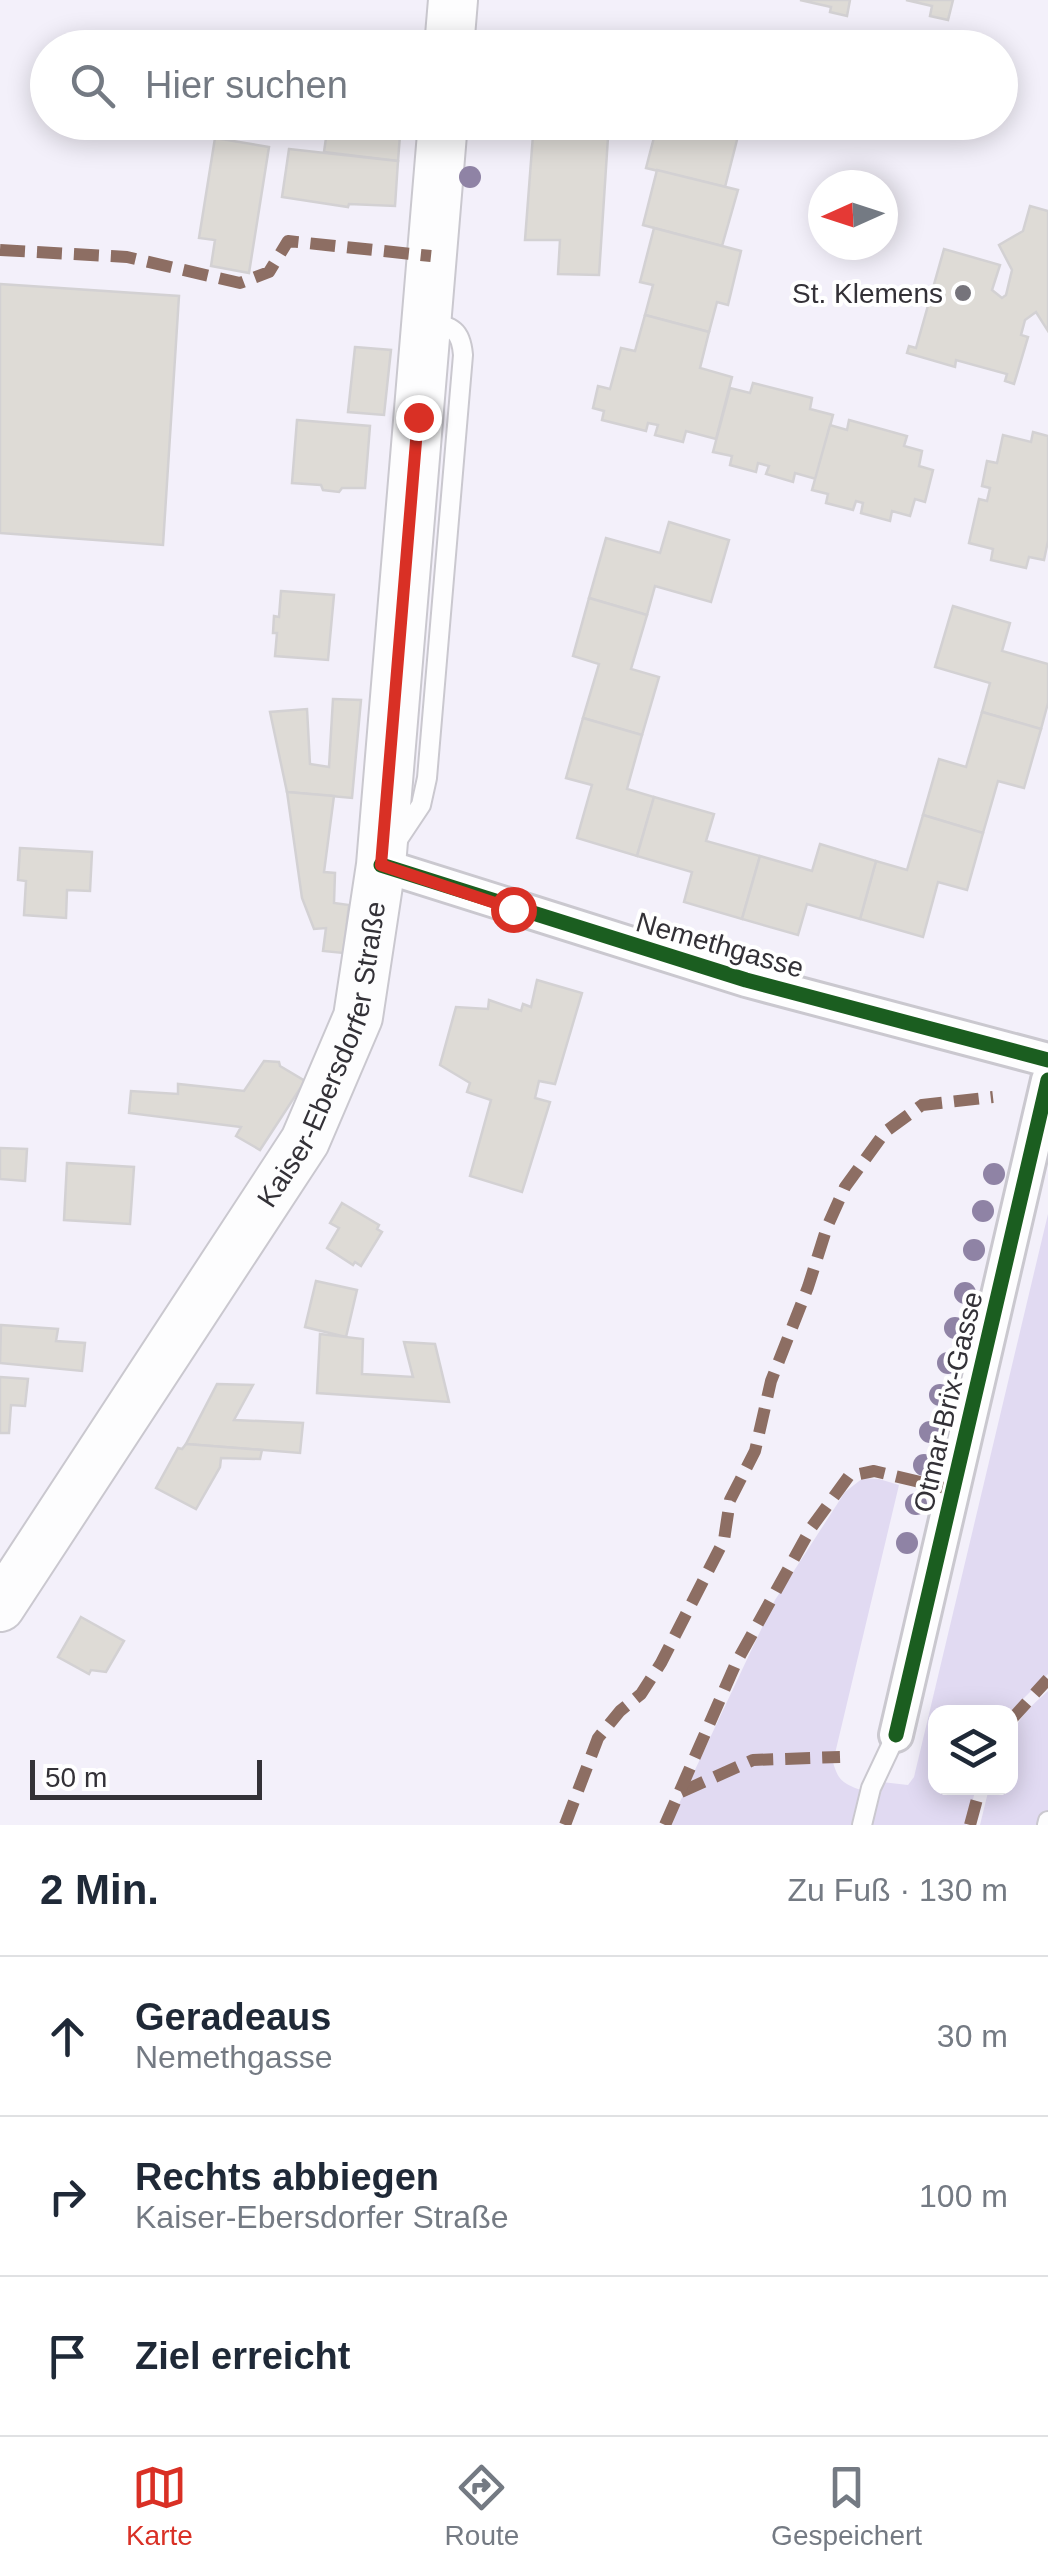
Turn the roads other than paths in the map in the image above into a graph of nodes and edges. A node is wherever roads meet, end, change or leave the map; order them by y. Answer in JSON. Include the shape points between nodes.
{"nodes":[{"id":1,"x":453,"y":0,"type":"edge"},
{"id":2,"x":450,"y":30,"type":"edge"},
{"id":3,"x":441,"y":140,"type":"edge"},
{"id":4,"x":381,"y":865,"type":"junction"},
{"id":5,"x":1048,"y":1060,"type":"edge"},
{"id":6,"x":1048,"y":1080,"type":"edge"},
{"id":7,"x":0,"y":1606,"type":"edge"},
{"id":8,"x":896,"y":1736,"type":"joint"},
{"id":9,"x":862,"y":1825,"type":"edge"}],
"edges":[{"from":1,"to":2,"type":"main road"},
{"from":3,"to":4,"type":"main road","name":"Kaiser-Ebersdorfer Straße"},
{"from":4,"to":5,"type":"street","name":"Nemethgasse","via":[[746,980]]},
{"from":4,"to":7,"type":"main road","name":"Kaiser-Ebersdorfer Straße","via":[[358,1017],[305,1142]]},
{"from":6,"to":8,"type":"street","name":"Otmar-Brix-Gasse"},
{"from":8,"to":9,"type":"lane"}]}
